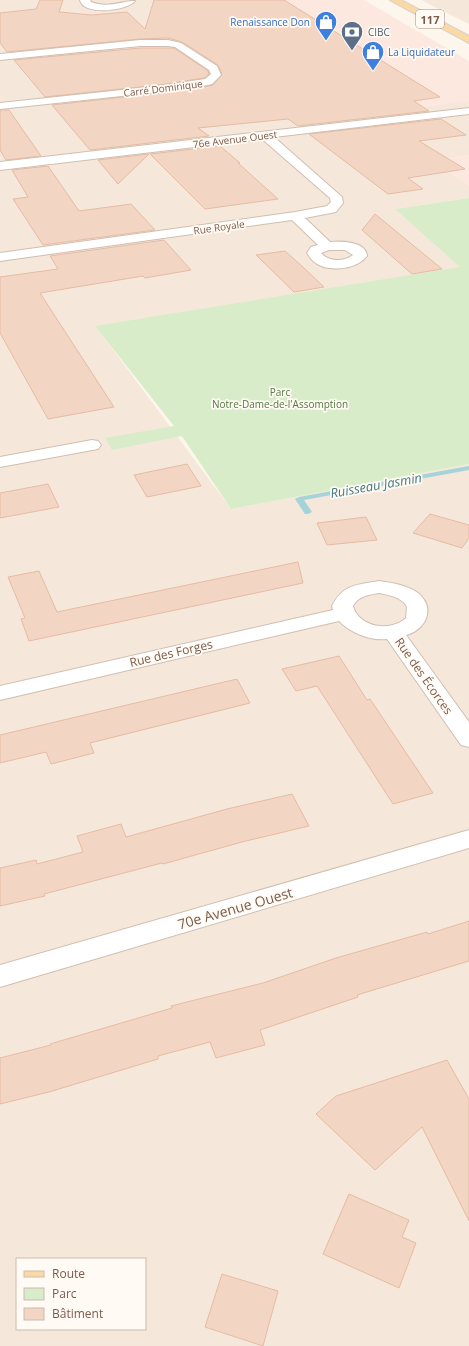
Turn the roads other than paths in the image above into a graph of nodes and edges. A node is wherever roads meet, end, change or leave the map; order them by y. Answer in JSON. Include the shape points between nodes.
{"nodes":[{"id":1,"x":86,"y":0,"type":"edge"},
{"id":2,"x":130,"y":0,"type":"edge"},
{"id":3,"x":394,"y":0,"type":"edge"},
{"id":4,"x":468,"y":40,"type":"edge"},
{"id":5,"x":0,"y":57,"type":"edge"},
{"id":6,"x":0,"y":106,"type":"edge"},
{"id":7,"x":469,"y":111,"type":"edge"},
{"id":8,"x":265,"y":136,"type":"junction"},
{"id":9,"x":0,"y":166,"type":"edge"},
{"id":10,"x":295,"y":216,"type":"junction"},
{"id":11,"x":327,"y":246,"type":"dead end"},
{"id":12,"x":0,"y":257,"type":"edge"},
{"id":13,"x":92,"y":445,"type":"dead end"},
{"id":14,"x":0,"y":462,"type":"edge"},
{"id":15,"x":343,"y":614,"type":"junction"},
{"id":16,"x":393,"y":632,"type":"junction"},
{"id":17,"x":0,"y":693,"type":"edge"},
{"id":18,"x":466,"y":731,"type":"edge"},
{"id":19,"x":469,"y":839,"type":"edge"},
{"id":20,"x":0,"y":976,"type":"edge"}],
"edges":[{"from":1,"to":2,"type":"street","via":[[84,1],[88,5],[102,7],[122,6]]},
{"from":3,"to":4,"type":"main road","number":"117"},
{"from":5,"to":6,"type":"street","name":"Carré Dominique","via":[[140,43],[168,43],[178,44],[213,68],[216,75],[208,82]]},
{"from":7,"to":8,"type":"street","name":"76e Avenue Ouest"},
{"from":8,"to":9,"type":"street","name":"76e Avenue Ouest"},
{"from":8,"to":10,"type":"street","name":"Rue Royale","via":[[336,197],[337,203],[331,209]]},
{"from":10,"to":11,"type":"street"},
{"from":10,"to":12,"type":"street","name":"Rue Royale"},
{"from":13,"to":14,"type":"street"},
{"from":15,"to":16,"type":"street","name":"Rue des Écorces","via":[[357,628],[370,632]]},
{"from":15,"to":16,"type":"street","name":"Rue des Écorces","via":[[345,599],[358,590],[379,587],[403,593],[412,599],[418,615],[405,629]]},
{"from":15,"to":17,"type":"street","name":"Rue des Forges"},
{"from":16,"to":18,"type":"street","name":"Rue des Écorces"},
{"from":19,"to":20,"type":"street","name":"70e Avenue Ouest"}]}
